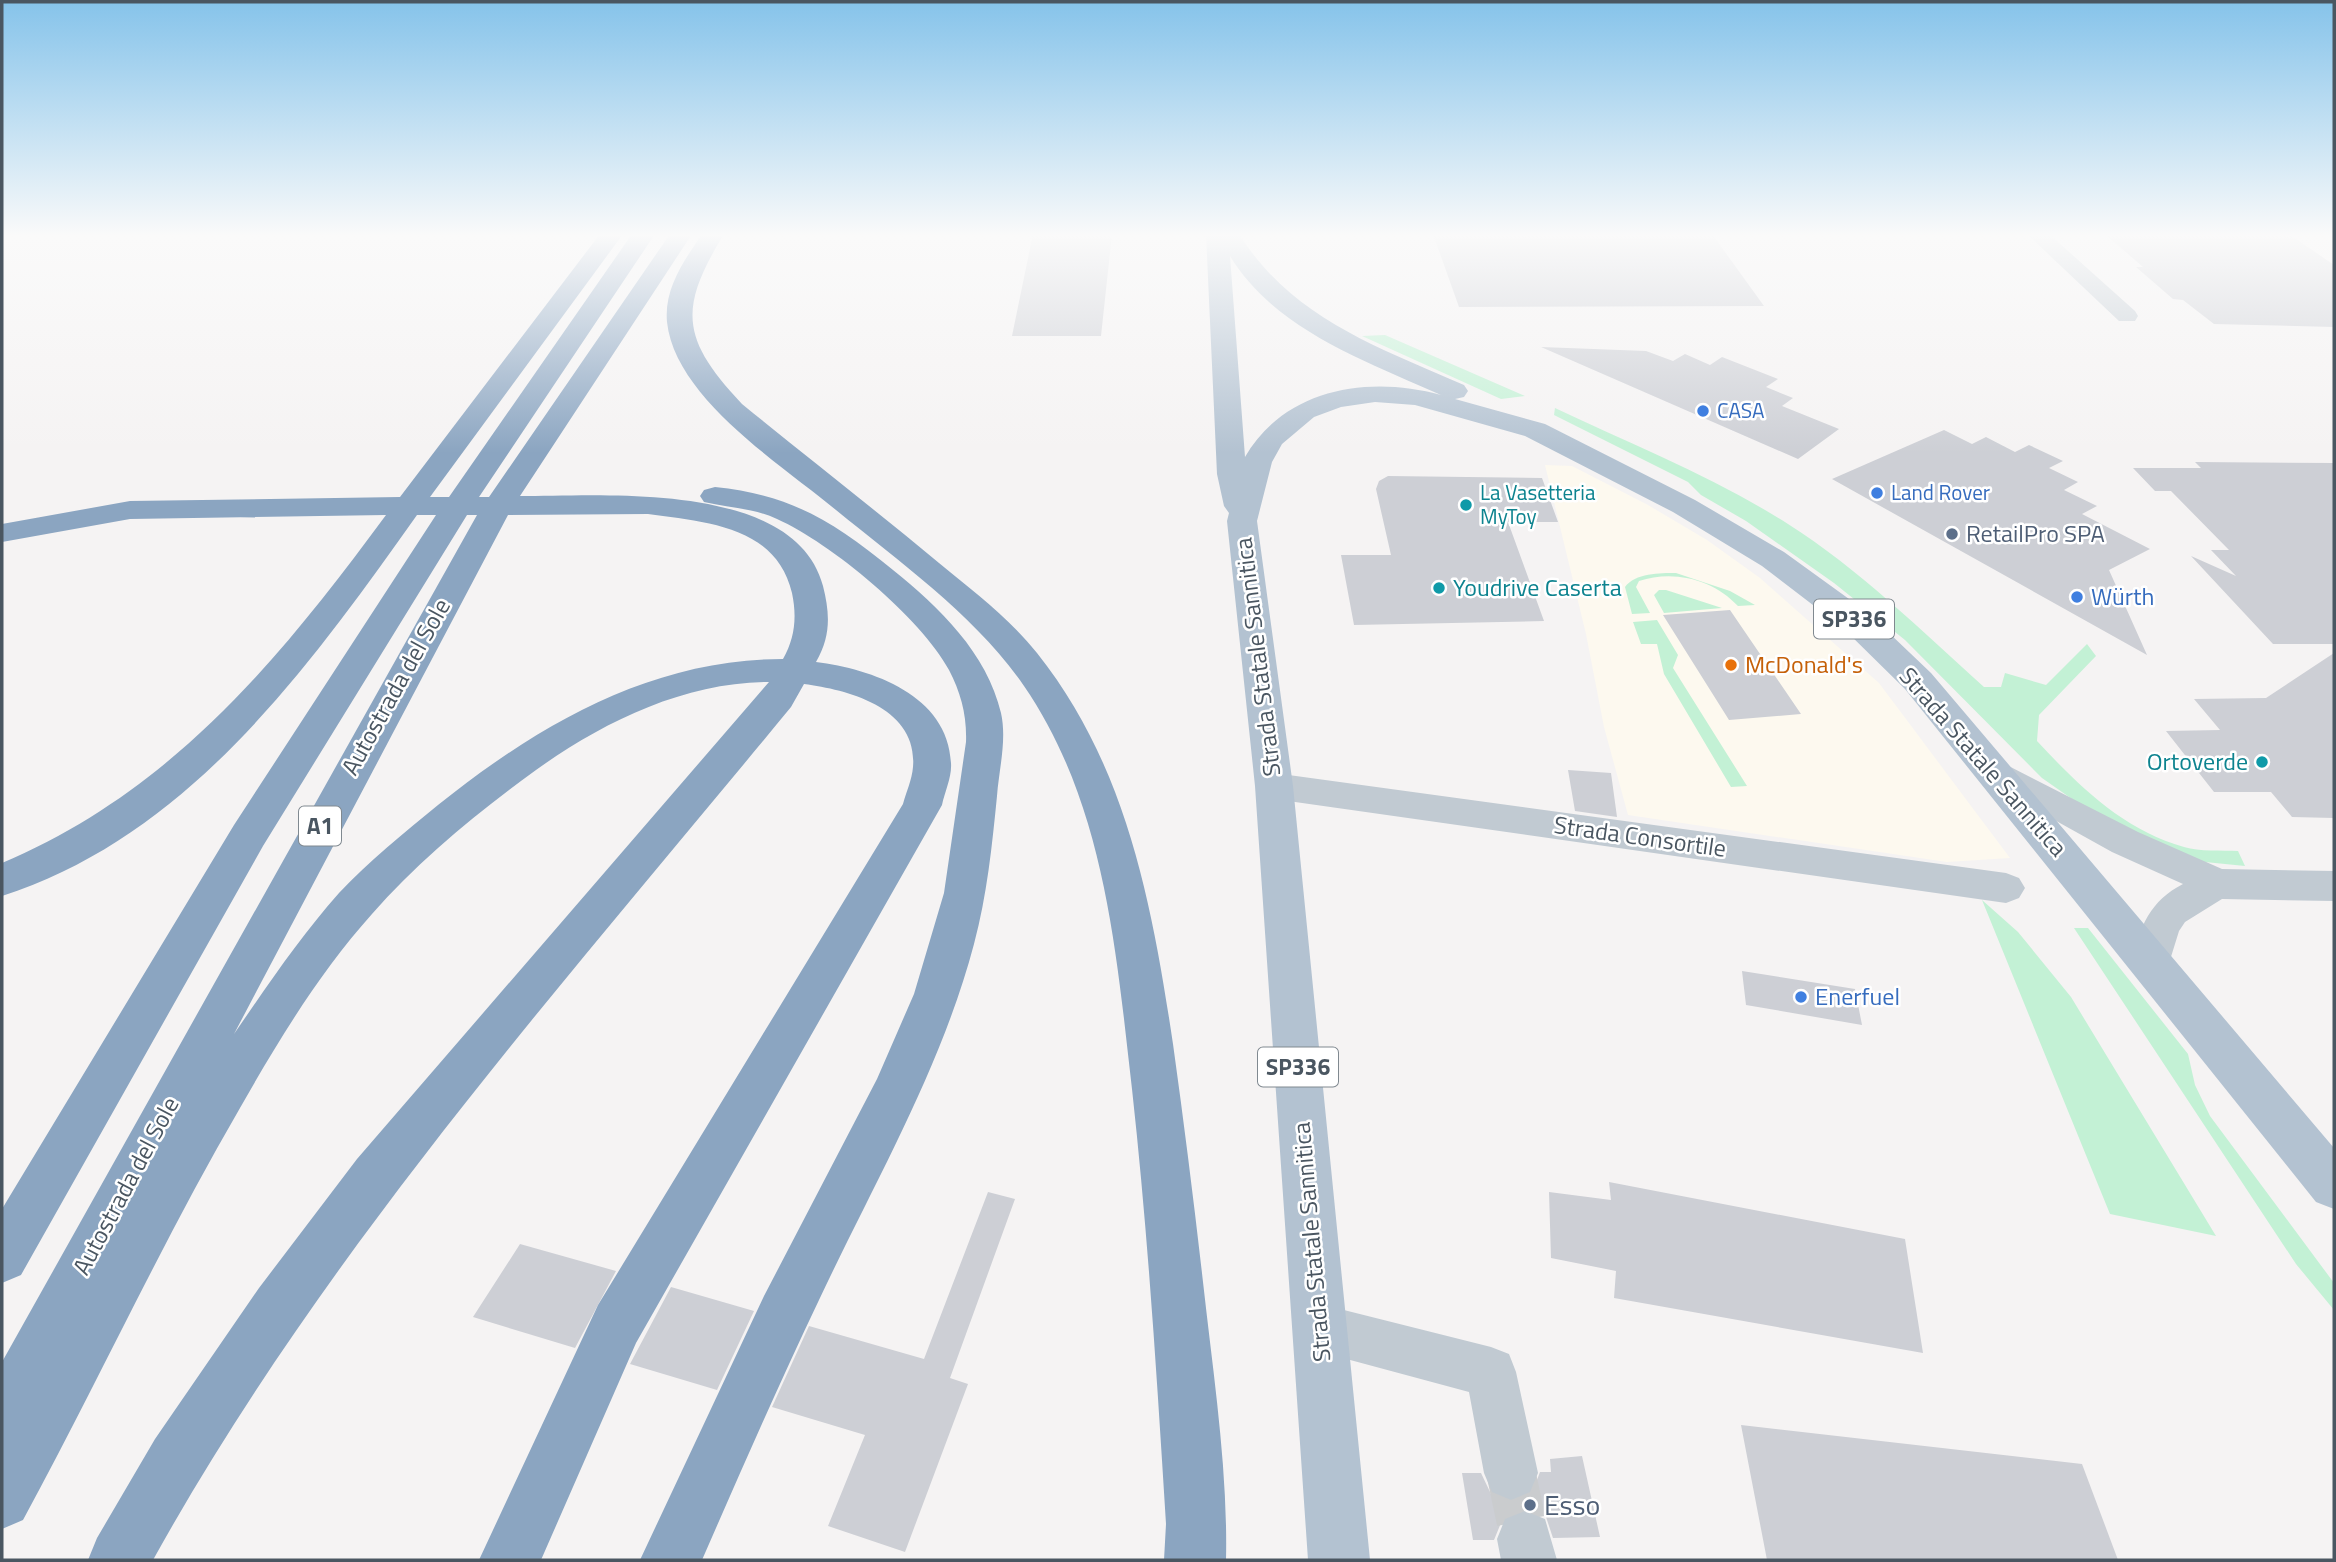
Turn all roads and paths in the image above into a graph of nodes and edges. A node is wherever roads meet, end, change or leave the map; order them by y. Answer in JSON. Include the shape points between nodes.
{"nodes":[{"id":1,"x":558,"y":307,"type":"edge"},
{"id":2,"x":594,"y":307,"type":"edge"},
{"id":3,"x":632,"y":307,"type":"edge"},
{"id":4,"x":680,"y":307,"type":"edge"},
{"id":5,"x":1221,"y":307,"type":"edge"},
{"id":6,"x":1287,"y":307,"type":"edge"},
{"id":7,"x":2117,"y":307,"type":"edge"},
{"id":8,"x":2127,"y":316,"type":"dead end"},
{"id":9,"x":1535,"y":430,"type":"junction"},
{"id":10,"x":603,"y":499,"type":"junction"},
{"id":11,"x":294,"y":502,"type":"junction"},
{"id":12,"x":1242,"y":521,"type":"junction"},
{"id":13,"x":2,"y":524,"type":"edge"},
{"id":14,"x":2,"y":533,"type":"edge"},
{"id":15,"x":1993,"y":770,"type":"junction"},
{"id":16,"x":1274,"y":786,"type":"junction"},
{"id":17,"x":2,"y":880,"type":"edge"},
{"id":18,"x":2218,"y":884,"type":"junction"},
{"id":19,"x":2334,"y":886,"type":"edge"},
{"id":20,"x":2006,"y":888,"type":"dead end"},
{"id":21,"x":2152,"y":961,"type":"junction"},
{"id":22,"x":2334,"y":1185,"type":"edge"},
{"id":23,"x":2,"y":1257,"type":"edge"},
{"id":24,"x":1320,"y":1329,"type":"junction"},
{"id":25,"x":2,"y":1418,"type":"edge"},
{"id":26,"x":1511,"y":1473,"type":"tunnel mouth"},
{"id":27,"x":2,"y":1499,"type":"edge"},
{"id":28,"x":119,"y":1560,"type":"edge"},
{"id":29,"x":510,"y":1560,"type":"edge"},
{"id":30,"x":671,"y":1560,"type":"edge"},
{"id":31,"x":1195,"y":1560,"type":"edge"},
{"id":32,"x":1339,"y":1560,"type":"edge"}],
"edges":[{"from":1,"to":17,"type":"highway","via":[[326,617],[236,720],[175,778],[107,824]]},
{"from":2,"to":23,"type":"highway","name":"Autostrada del Sole","number":"A1","via":[[284,777]]},
{"from":3,"to":25,"type":"highway","name":"Autostrada del Sole","number":"A1","via":[[482,530]]},
{"from":4,"to":31,"type":"highway","via":[[685,342],[709,385],[732,410],[981,615],[1024,661],[1091,774],[1132,908],[1169,1190],[1196,1524]]},
{"from":5,"to":12,"type":"main road","number":"SP336","via":[[1231,474]]},
{"from":6,"to":9,"type":"main road","number":"SP336"},
{"from":7,"to":8,"type":"street"},
{"from":9,"to":12,"type":"main road","name":"Strada Statale Sannitica","number":"SP336","via":[[1417,397],[1375,394],[1325,404],[1304,411],[1270,439],[1257,461]]},
{"from":9,"to":15,"type":"main road","name":"Strada Statale Sannitica","number":"SP336","via":[[1685,506],[1773,559],[1855,620],[1918,681]]},
{"from":10,"to":11,"type":"highway"},
{"from":10,"to":28,"type":"highway","via":[[731,517],[762,533],[786,550],[804,576],[813,612],[809,644],[778,698],[375,1176],[263,1329],[176,1460]]},
{"from":10,"to":30,"type":"highway","via":[[731,498],[779,508],[823,528],[923,614],[953,649],[983,710],[983,746],[964,894],[915,1049],[762,1359]]},
{"from":11,"to":13,"type":"highway","via":[[129,499]]},
{"from":11,"to":14,"type":"highway","via":[[130,509]]},
{"from":12,"to":16,"type":"main road","name":"Strada Statale Sannitica","number":"SP336"},
{"from":15,"to":18,"type":"street","via":[[2125,842]]},
{"from":15,"to":21,"type":"main road","name":"Strada Statale Sannitica","number":"SP336"},
{"from":16,"to":20,"type":"street","name":"Strada Consortile"},
{"from":16,"to":24,"type":"main road","name":"Strada Statale Sannitica","number":"SP336"},
{"from":18,"to":19,"type":"street"},
{"from":18,"to":21,"type":"street","via":[[2180,902],[2157,929]]},
{"from":21,"to":22,"type":"main road","name":"Strada Statale Sannitica","number":"SP336"},
{"from":24,"to":26,"type":"street","via":[[1491,1371]]},
{"from":24,"to":32,"type":"main road","name":"Strada Statale Sannitica","number":"SP336"},
{"from":27,"to":29,"type":"highway","via":[[224,1086],[346,914],[398,860],[546,744],[613,707],[717,674],[772,668],[827,673],[880,689],[905,707],[922,730],[933,762],[922,805],[617,1324]]}]}
